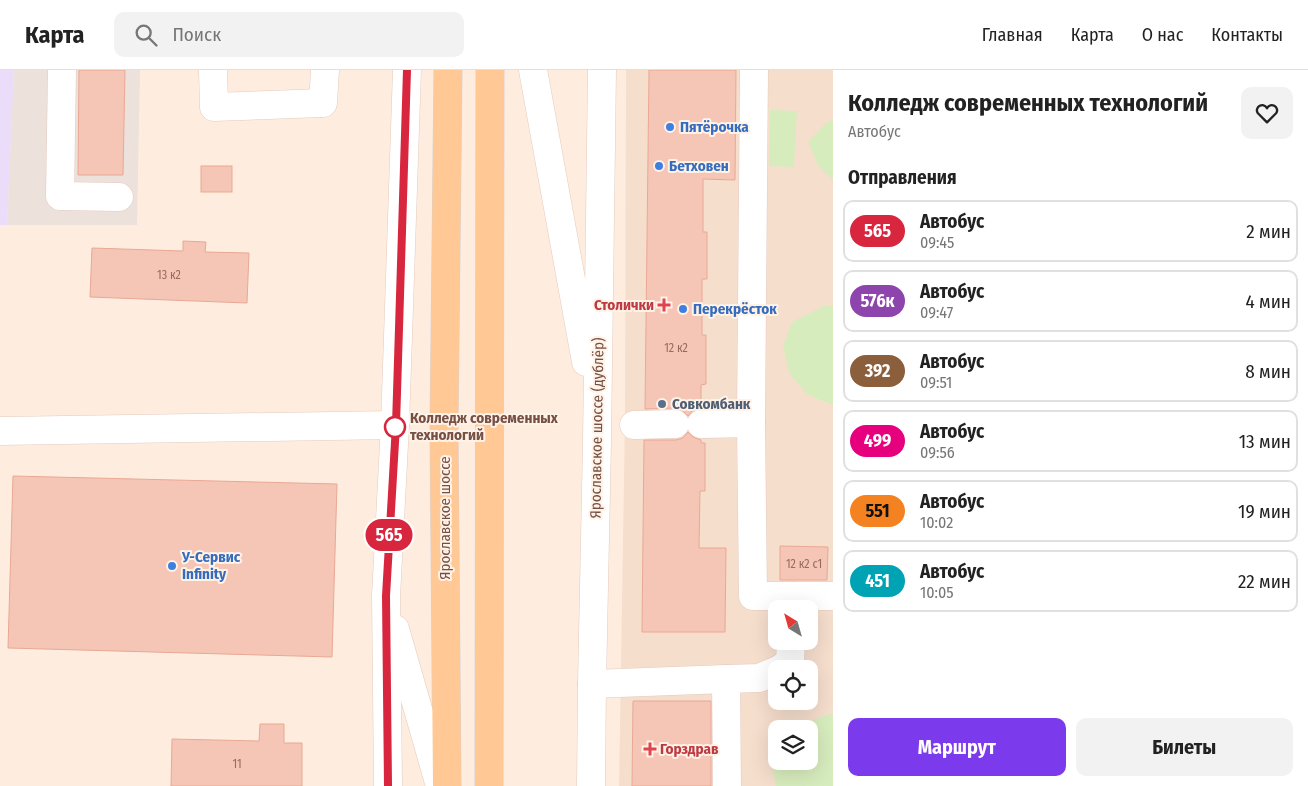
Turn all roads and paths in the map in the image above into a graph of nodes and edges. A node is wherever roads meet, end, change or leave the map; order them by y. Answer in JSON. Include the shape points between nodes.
{"nodes":[{"id":1,"x":62,"y":70,"type":"edge"},
{"id":2,"x":213,"y":70,"type":"edge"},
{"id":3,"x":325,"y":70,"type":"edge"},
{"id":4,"x":407,"y":70,"type":"edge"},
{"id":5,"x":448,"y":70,"type":"edge"},
{"id":6,"x":490,"y":70,"type":"edge"},
{"id":7,"x":533,"y":70,"type":"edge"},
{"id":8,"x":602,"y":70,"type":"edge"},
{"id":9,"x":754,"y":70,"type":"edge"},
{"id":10,"x":119,"y":197,"type":"dead end"},
{"id":11,"x":751,"y":423,"type":"junction"},
{"id":12,"x":396,"y":425,"type":"junction"},
{"id":13,"x":597,"y":425,"type":"junction"},
{"id":14,"x":634,"y":425,"type":"dead end"},
{"id":15,"x":0,"y":431,"type":"edge"},
{"id":16,"x":386,"y":596,"type":"junction"},
{"id":17,"x":833,"y":596,"type":"edge"},
{"id":18,"x":779,"y":600,"type":"edge"},
{"id":19,"x":806,"y":600,"type":"edge"},
{"id":20,"x":768,"y":674,"type":"edge"},
{"id":21,"x":726,"y":679,"type":"junction"},
{"id":22,"x":592,"y":684,"type":"junction"},
{"id":23,"x":388,"y":786,"type":"edge"},
{"id":24,"x":440,"y":786,"type":"edge"},
{"id":25,"x":447,"y":786,"type":"edge"},
{"id":26,"x":488,"y":786,"type":"edge"},
{"id":27,"x":591,"y":786,"type":"edge"},
{"id":28,"x":727,"y":786,"type":"edge"}],
"edges":[{"from":1,"to":10,"type":"street","via":[[60,196]]},
{"from":2,"to":3,"type":"street","via":[[214,107],[323,103]]},
{"from":4,"to":12,"type":"street"},
{"from":5,"to":25,"type":"main road","name":"Ярославское шоссе","via":[[444,428]]},
{"from":6,"to":26,"type":"main road"},
{"from":7,"to":13,"type":"street"},
{"from":8,"to":13,"type":"street","name":"Ярославское шоссе (дублёр)"},
{"from":9,"to":11,"type":"street"},
{"from":11,"to":14,"type":"street"},
{"from":11,"to":18,"type":"street","via":[[752,596]]},
{"from":12,"to":15,"type":"street"},
{"from":12,"to":16,"type":"street"},
{"from":13,"to":22,"type":"street","name":"Ярославское шоссе (дублёр)"},
{"from":16,"to":23,"type":"street"},
{"from":16,"to":24,"type":"street"},
{"from":17,"to":19,"type":"street"},
{"from":20,"to":21,"type":"street","via":[[759,678]]},
{"from":21,"to":22,"type":"street"},
{"from":21,"to":28,"type":"street"},
{"from":22,"to":27,"type":"street","name":"Ярославское шоссе (дублёр)"}]}
